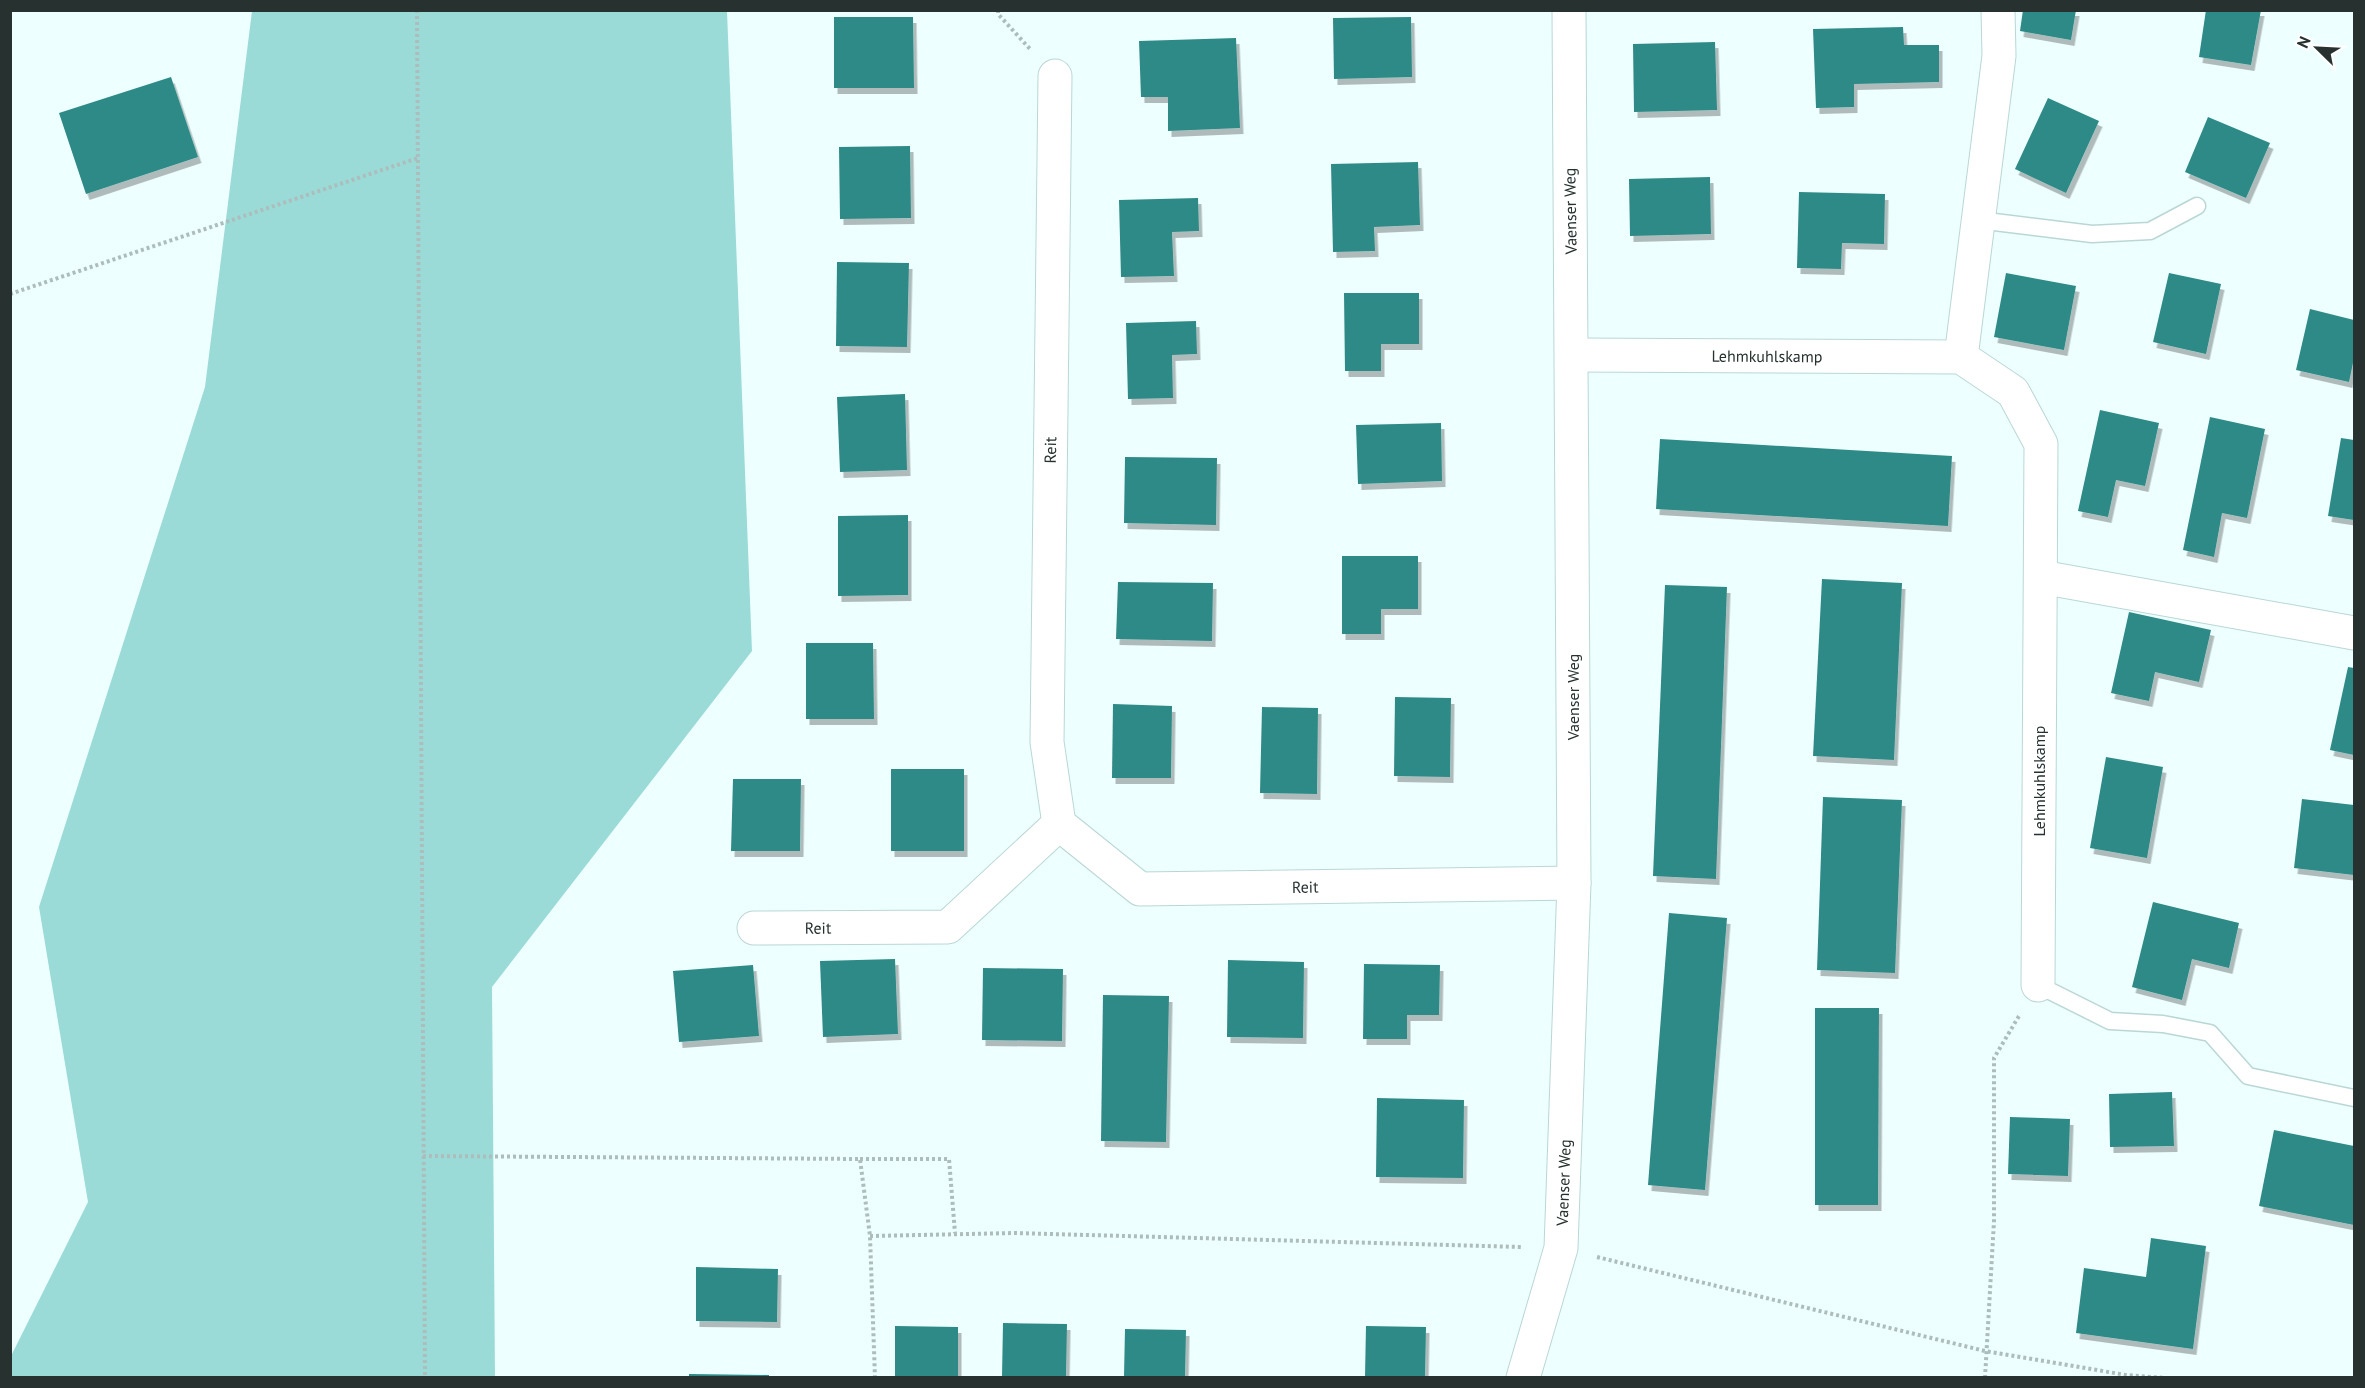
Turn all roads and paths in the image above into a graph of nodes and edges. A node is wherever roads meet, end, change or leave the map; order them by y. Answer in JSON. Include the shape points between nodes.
{"nodes":[{"id":1,"x":417,"y":10,"type":"edge"},
{"id":2,"x":998,"y":10,"type":"edge"},
{"id":3,"x":1569,"y":10,"type":"edge"},
{"id":4,"x":1998,"y":10,"type":"edge"},
{"id":5,"x":1055,"y":76,"type":"joint"},
{"id":6,"x":418,"y":158,"type":"junction"},
{"id":7,"x":2197,"y":206,"type":"dead end"},
{"id":8,"x":1978,"y":220,"type":"junction"},
{"id":9,"x":10,"y":294,"type":"edge"},
{"id":10,"x":1572,"y":355,"type":"junction"},
{"id":11,"x":1961,"y":357,"type":"junction"},
{"id":12,"x":2041,"y":577,"type":"junction"},
{"id":13,"x":2355,"y":633,"type":"edge"},
{"id":14,"x":1059,"y":824,"type":"junction"},
{"id":15,"x":1574,"y":883,"type":"junction"},
{"id":16,"x":754,"y":928,"type":"dead end"},
{"id":17,"x":2038,"y":985,"type":"junction"},
{"id":18,"x":2355,"y":1098,"type":"edge"},
{"id":19,"x":423,"y":1156,"type":"junction"},
{"id":20,"x":860,"y":1160,"type":"junction"},
{"id":21,"x":955,"y":1233,"type":"junction"},
{"id":22,"x":870,"y":1236,"type":"junction"},
{"id":23,"x":1561,"y":1248,"type":"junction"},
{"id":24,"x":1985,"y":1351,"type":"junction"},
{"id":25,"x":424,"y":1377,"type":"edge"},
{"id":26,"x":875,"y":1377,"type":"edge"},
{"id":27,"x":1523,"y":1377,"type":"edge"},
{"id":28,"x":1985,"y":1377,"type":"edge"},
{"id":29,"x":2165,"y":1377,"type":"edge"}],
"edges":[{"from":1,"to":6,"type":"path"},
{"from":2,"to":5,"type":"path"},
{"from":3,"to":10,"type":"street","name":"Vaenser Weg"},
{"from":4,"to":8,"type":"street","via":[[1999,56]]},
{"from":5,"to":14,"type":"street","name":"Reit","via":[[1047,742]]},
{"from":6,"to":9,"type":"path"},
{"from":6,"to":19,"type":"path"},
{"from":7,"to":8,"type":"lane","via":[[2150,231],[2092,234]]},
{"from":8,"to":11,"type":"street"},
{"from":10,"to":11,"type":"street","name":"Lehmkuhlskamp"},
{"from":10,"to":15,"type":"street","name":"Vaenser Weg"},
{"from":11,"to":12,"type":"street","name":"Lehmkuhlskamp","via":[[2013,392],[2041,444]]},
{"from":12,"to":13,"type":"street"},
{"from":12,"to":17,"type":"street","name":"Lehmkuhlskamp"},
{"from":14,"to":15,"type":"street","name":"Reit","via":[[1140,889]]},
{"from":14,"to":16,"type":"street","name":"Reit","via":[[948,927]]},
{"from":15,"to":23,"type":"street","name":"Vaenser Weg"},
{"from":17,"to":18,"type":"lane","via":[[2110,1021],[2163,1024],[2210,1033],[2248,1076]]},
{"from":17,"to":24,"type":"path","via":[[1994,1058],[1994,1221]]},
{"from":19,"to":20,"type":"path"},
{"from":19,"to":25,"type":"path"},
{"from":20,"to":21,"type":"path","via":[[949,1159]]},
{"from":20,"to":22,"type":"path"},
{"from":21,"to":22,"type":"path"},
{"from":21,"to":23,"type":"path"},
{"from":22,"to":26,"type":"path"},
{"from":23,"to":24,"type":"path"},
{"from":23,"to":27,"type":"street","name":"Vaenser Weg"},
{"from":24,"to":28,"type":"path"},
{"from":24,"to":29,"type":"path","via":[[2126,1375]]}]}
